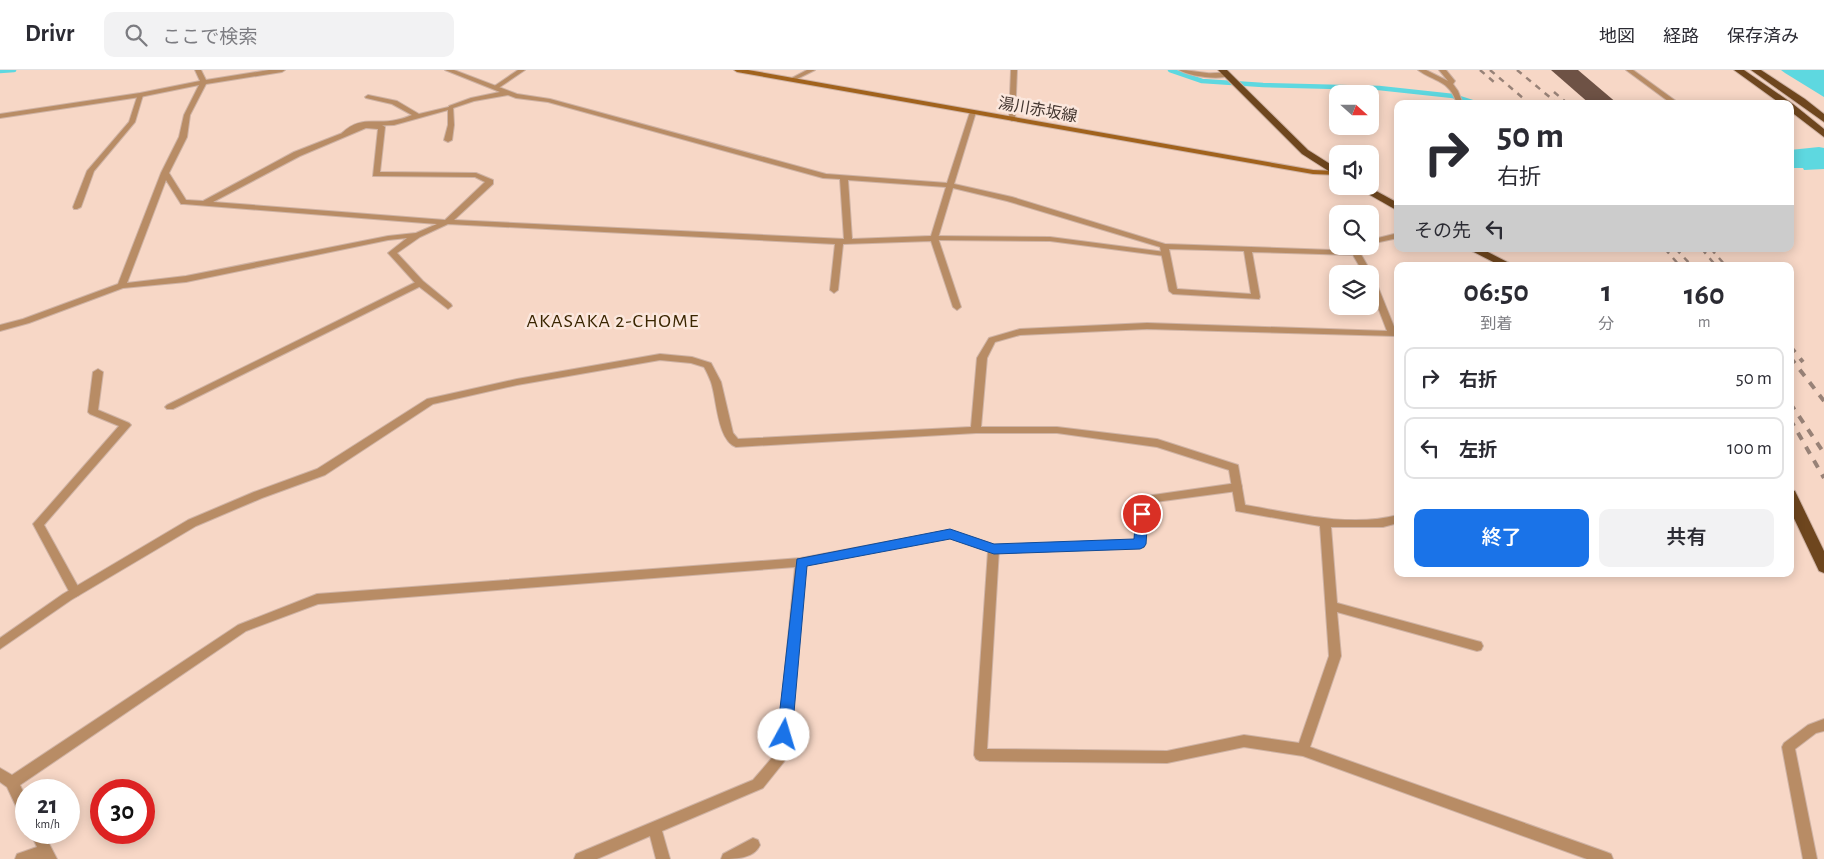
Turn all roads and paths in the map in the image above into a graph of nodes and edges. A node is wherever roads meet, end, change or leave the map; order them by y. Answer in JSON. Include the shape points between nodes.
{"nodes":[{"id":1,"x":198,"y":70,"type":"edge"},
{"id":2,"x":282,"y":70,"type":"edge"},
{"id":3,"x":448,"y":70,"type":"edge"},
{"id":4,"x":522,"y":70,"type":"edge"},
{"id":5,"x":737,"y":70,"type":"edge"},
{"id":6,"x":812,"y":70,"type":"edge"},
{"id":7,"x":1014,"y":70,"type":"edge"},
{"id":8,"x":1182,"y":70,"type":"edge"},
{"id":9,"x":1421,"y":70,"type":"edge"},
{"id":10,"x":1442,"y":70,"type":"edge"},
{"id":11,"x":1629,"y":70,"type":"edge"},
{"id":12,"x":1738,"y":70,"type":"edge"},
{"id":13,"x":1755,"y":70,"type":"edge"},
{"id":14,"x":1227,"y":75,"type":"edge"},
{"id":15,"x":793,"y":80,"type":"junction"},
{"id":16,"x":204,"y":82,"type":"junction"},
{"id":17,"x":1449,"y":84,"type":"junction"},
{"id":18,"x":495,"y":88,"type":"junction"},
{"id":19,"x":509,"y":93,"type":"junction"},
{"id":20,"x":140,"y":95,"type":"junction"},
{"id":21,"x":368,"y":97,"type":"dead end"},
{"id":22,"x":1460,"y":100,"type":"edge"},
{"id":23,"x":1671,"y":100,"type":"edge"},
{"id":24,"x":1782,"y":100,"type":"edge"},
{"id":25,"x":451,"y":107,"type":"junction"},
{"id":26,"x":1794,"y":109,"type":"edge"},
{"id":27,"x":973,"y":112,"type":"junction"},
{"id":28,"x":417,"y":115,"type":"junction"},
{"id":29,"x":0,"y":116,"type":"edge"},
{"id":30,"x":1012,"y":119,"type":"junction"},
{"id":31,"x":1824,"y":119,"type":"edge"},
{"id":32,"x":344,"y":134,"type":"junction"},
{"id":33,"x":1824,"y":134,"type":"edge"},
{"id":34,"x":448,"y":140,"type":"dead end"},
{"id":35,"x":1329,"y":169,"type":"edge"},
{"id":36,"x":165,"y":172,"type":"junction"},
{"id":37,"x":1329,"y":173,"type":"edge"},
{"id":38,"x":844,"y":177,"type":"junction"},
{"id":39,"x":950,"y":185,"type":"junction"},
{"id":40,"x":1374,"y":195,"type":"edge"},
{"id":41,"x":204,"y":203,"type":"junction"},
{"id":42,"x":1394,"y":206,"type":"edge"},
{"id":43,"x":77,"y":207,"type":"dead end"},
{"id":44,"x":446,"y":222,"type":"junction"},
{"id":45,"x":417,"y":235,"type":"junction"},
{"id":46,"x":1394,"y":236,"type":"edge"},
{"id":47,"x":934,"y":238,"type":"junction"},
{"id":48,"x":1379,"y":240,"type":"edge"},
{"id":49,"x":843,"y":242,"type":"junction"},
{"id":50,"x":1164,"y":250,"type":"junction"},
{"id":51,"x":1248,"y":250,"type":"junction"},
{"id":52,"x":1329,"y":250,"type":"edge"},
{"id":53,"x":1480,"y":252,"type":"edge"},
{"id":54,"x":1501,"y":262,"type":"edge"},
{"id":55,"x":420,"y":283,"type":"junction"},
{"id":56,"x":122,"y":286,"type":"junction"},
{"id":57,"x":834,"y":290,"type":"dead end"},
{"id":58,"x":1379,"y":300,"type":"edge"},
{"id":59,"x":448,"y":306,"type":"dead end"},
{"id":60,"x":956,"y":307,"type":"dead end"},
{"id":61,"x":0,"y":328,"type":"edge"},
{"id":62,"x":98,"y":372,"type":"dead end"},
{"id":63,"x":170,"y":407,"type":"dead end"},
{"id":64,"x":976,"y":430,"type":"junction"},
{"id":65,"x":1237,"y":487,"type":"junction"},
{"id":66,"x":1794,"y":503,"type":"edge"},
{"id":67,"x":1394,"y":520,"type":"edge"},
{"id":68,"x":1325,"y":523,"type":"junction"},
{"id":69,"x":994,"y":549,"type":"junction"},
{"id":70,"x":801,"y":562,"type":"junction"},
{"id":71,"x":1824,"y":567,"type":"edge"},
{"id":72,"x":75,"y":592,"type":"junction"},
{"id":73,"x":1331,"y":606,"type":"junction"},
{"id":74,"x":0,"y":644,"type":"edge"},
{"id":75,"x":1477,"y":646,"type":"dead end"},
{"id":76,"x":1824,"y":725,"type":"edge"},
{"id":77,"x":1302,"y":750,"type":"junction"},
{"id":78,"x":0,"y":774,"type":"edge"},
{"id":79,"x":12,"y":783,"type":"junction"},
{"id":80,"x":15,"y":789,"type":"edge"},
{"id":81,"x":654,"y":827,"type":"junction"},
{"id":82,"x":41,"y":844,"type":"edge"},
{"id":83,"x":753,"y":845,"type":"dead end"},
{"id":84,"x":46,"y":856,"type":"edge"},
{"id":85,"x":22,"y":859,"type":"edge"},
{"id":86,"x":581,"y":859,"type":"edge"},
{"id":87,"x":664,"y":859,"type":"edge"},
{"id":88,"x":728,"y":859,"type":"edge"},
{"id":89,"x":1606,"y":859,"type":"edge"},
{"id":90,"x":1810,"y":859,"type":"edge"}],
"edges":[{"from":1,"to":16,"type":"street"},
{"from":2,"to":16,"type":"street"},
{"from":3,"to":18,"type":"street"},
{"from":4,"to":18,"type":"street"},
{"from":5,"to":15,"type":"main road","name":"湯川赤坂線"},
{"from":6,"to":15,"type":"street"},
{"from":7,"to":30,"type":"street"},
{"from":8,"to":14,"type":"street","via":[[1206,76]]},
{"from":9,"to":17,"type":"street"},
{"from":10,"to":17,"type":"street","via":[[1452,81]]},
{"from":11,"to":23,"type":"street"},
{"from":12,"to":24,"type":"highway"},
{"from":13,"to":31,"type":"highway"},
{"from":14,"to":35,"type":"highway","via":[[1305,152]]},
{"from":15,"to":27,"type":"main road","name":"湯川赤坂線"},
{"from":16,"to":20,"type":"street"},
{"from":16,"to":36,"type":"street","via":[[187,115],[183,137]]},
{"from":17,"to":22,"type":"street","via":[[1459,94]]},
{"from":18,"to":19,"type":"street"},
{"from":19,"to":25,"type":"street","via":[[473,99]]},
{"from":19,"to":38,"type":"street","via":[[548,100],[826,176]]},
{"from":20,"to":29,"type":"street"},
{"from":20,"to":43,"type":"street","via":[[132,122],[91,171]]},
{"from":21,"to":28,"type":"street","via":[[396,102]]},
{"from":25,"to":28,"type":"street"},
{"from":25,"to":34,"type":"street","via":[[452,125]]},
{"from":26,"to":33,"type":"highway"},
{"from":27,"to":30,"type":"main road","name":"湯川赤坂線"},
{"from":27,"to":39,"type":"street"},
{"from":28,"to":32,"type":"street","via":[[395,123],[359,123]]},
{"from":30,"to":37,"type":"main road","name":"湯川赤坂線"},
{"from":32,"to":41,"type":"street","via":[[297,154]]},
{"from":32,"to":44,"type":"street","via":[[364,126],[382,127],[376,174],[476,175],[490,182]]},
{"from":36,"to":41,"type":"street","via":[[184,202]]},
{"from":36,"to":56,"type":"street"},
{"from":38,"to":39,"type":"street"},
{"from":38,"to":49,"type":"street"},
{"from":39,"to":47,"type":"street"},
{"from":39,"to":50,"type":"street","via":[[1009,199]]},
{"from":40,"to":42,"type":"highway"},
{"from":41,"to":44,"type":"street"},
{"from":44,"to":45,"type":"street"},
{"from":44,"to":49,"type":"street"},
{"from":45,"to":55,"type":"street","via":[[392,253]]},
{"from":45,"to":56,"type":"street","via":[[186,279]]},
{"from":46,"to":48,"type":"street"},
{"from":47,"to":49,"type":"street"},
{"from":47,"to":50,"type":"street","via":[[1050,239]]},
{"from":47,"to":60,"type":"street"},
{"from":49,"to":57,"type":"street"},
{"from":50,"to":51,"type":"street"},
{"from":50,"to":51,"type":"street","via":[[1173,291],[1256,297]]},
{"from":51,"to":52,"type":"street"},
{"from":53,"to":54,"type":"highway"},
{"from":55,"to":59,"type":"street"},
{"from":55,"to":63,"type":"street"},
{"from":56,"to":61,"type":"street"},
{"from":58,"to":64,"type":"street","via":[[1393,334],[1147,326],[1020,332],[992,340],[982,358]]},
{"from":62,"to":72,"type":"street","via":[[93,412],[126,425],[38,524]]},
{"from":64,"to":65,"type":"street","via":[[1057,430],[1157,443],[1234,468]]},
{"from":64,"to":72,"type":"street","via":[[736,443],[728,434],[716,382],[708,364],[692,360],[660,357],[517,382],[430,401],[320,472],[258,494],[192,523]]},
{"from":65,"to":68,"type":"street","via":[[1240,508]]},
{"from":65,"to":69,"type":"street","via":[[1143,500],[1140,544]]},
{"from":66,"to":71,"type":"highway"},
{"from":67,"to":68,"type":"street"},
{"from":68,"to":73,"type":"street"},
{"from":69,"to":70,"type":"street","via":[[950,534]]},
{"from":69,"to":77,"type":"street","via":[[980,755],[1167,757],[1244,741]]},
{"from":70,"to":79,"type":"street","via":[[316,599],[242,628]]},
{"from":70,"to":81,"type":"street","via":[[783,754],[758,784]]},
{"from":72,"to":74,"type":"street"},
{"from":73,"to":75,"type":"street"},
{"from":73,"to":77,"type":"street","via":[[1335,656]]},
{"from":76,"to":90,"type":"street","via":[[1812,729],[1788,748]]},
{"from":77,"to":89,"type":"street"},
{"from":78,"to":79,"type":"street"},
{"from":79,"to":80,"type":"street"},
{"from":81,"to":86,"type":"street"},
{"from":81,"to":87,"type":"street"},
{"from":82,"to":84,"type":"street"},
{"from":83,"to":88,"type":"street"},
{"from":84,"to":85,"type":"street"}]}
